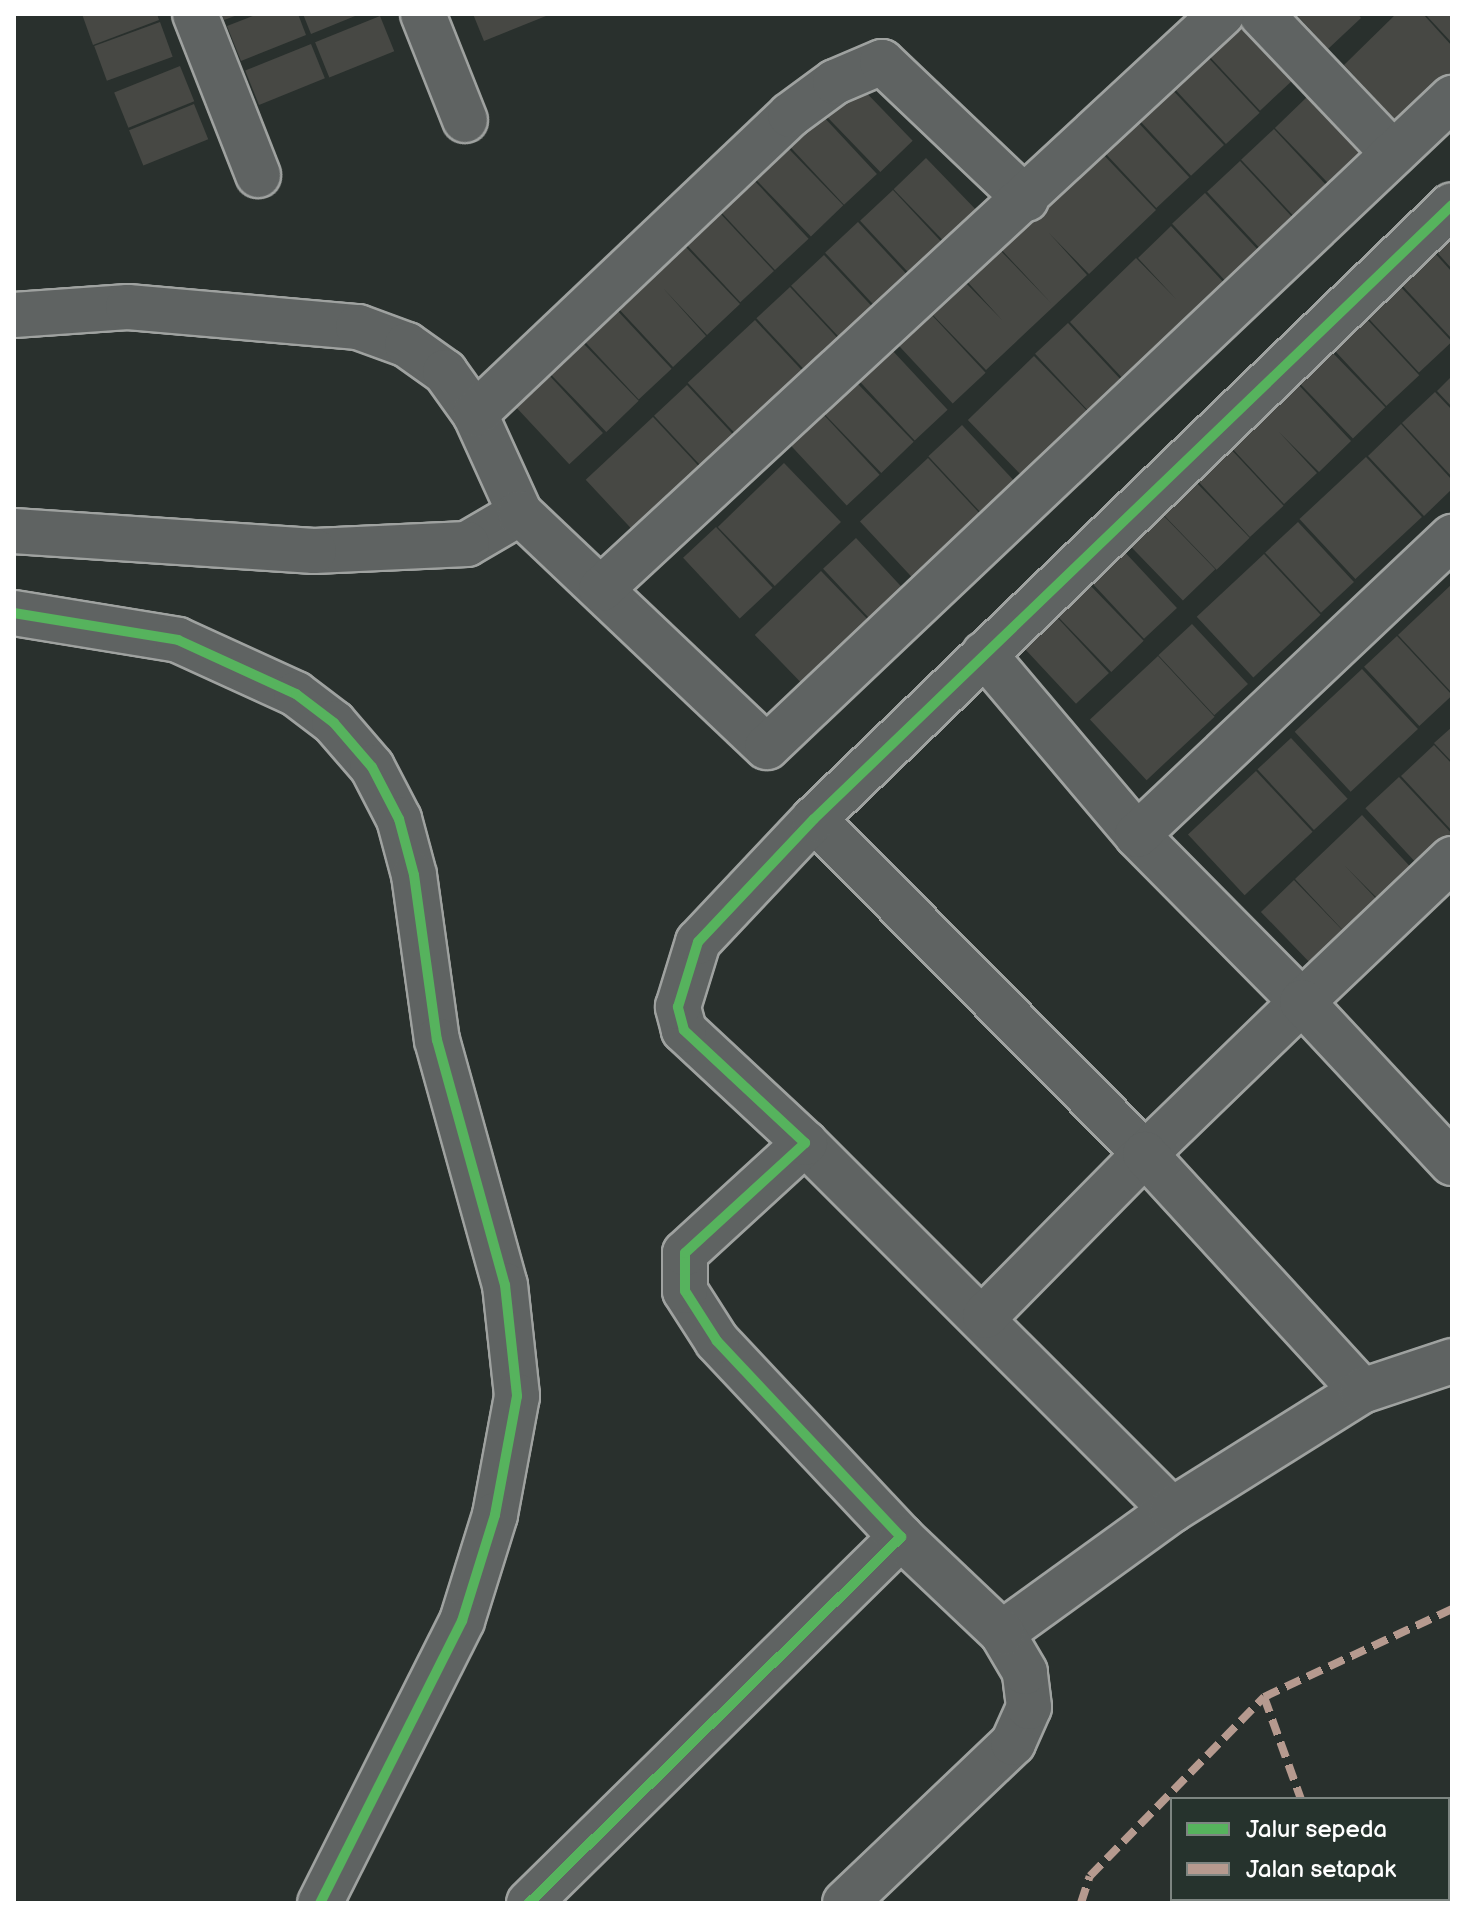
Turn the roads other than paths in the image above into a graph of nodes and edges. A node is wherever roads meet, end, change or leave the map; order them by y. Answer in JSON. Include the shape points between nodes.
{"nodes":[{"id":1,"x":195,"y":14,"type":"edge"},
{"id":2,"x":423,"y":14,"type":"edge"},
{"id":3,"x":1222,"y":14,"type":"edge"},
{"id":4,"x":1261,"y":14,"type":"edge"},
{"id":5,"x":1452,"y":98,"type":"edge"},
{"id":6,"x":465,"y":120,"type":"dead end"},
{"id":7,"x":1393,"y":153,"type":"junction"},
{"id":8,"x":258,"y":175,"type":"dead end"},
{"id":9,"x":1026,"y":199,"type":"junction"},
{"id":10,"x":1452,"y":205,"type":"edge"},
{"id":11,"x":14,"y":315,"type":"edge"},
{"id":12,"x":475,"y":414,"type":"junction"},
{"id":13,"x":520,"y":513,"type":"junction"},
{"id":14,"x":14,"y":531,"type":"edge"},
{"id":15,"x":1452,"y":537,"type":"edge"},
{"id":16,"x":601,"y":589,"type":"junction"},
{"id":17,"x":14,"y":613,"type":"edge"},
{"id":18,"x":984,"y":654,"type":"junction"},
{"id":19,"x":814,"y":819,"type":"junction"},
{"id":20,"x":1137,"y":835,"type":"junction"},
{"id":21,"x":1452,"y":859,"type":"edge"},
{"id":22,"x":1302,"y":1002,"type":"junction"},
{"id":23,"x":805,"y":1143,"type":"junction"},
{"id":24,"x":1145,"y":1154,"type":"junction"},
{"id":25,"x":1452,"y":1163,"type":"edge"},
{"id":26,"x":985,"y":1316,"type":"junction"},
{"id":27,"x":1452,"y":1361,"type":"edge"},
{"id":28,"x":1362,"y":1391,"type":"junction"},
{"id":29,"x":1172,"y":1510,"type":"junction"},
{"id":30,"x":901,"y":1537,"type":"junction"},
{"id":31,"x":1002,"y":1633,"type":"junction"},
{"id":32,"x":320,"y":1903,"type":"edge"},
{"id":33,"x":529,"y":1903,"type":"edge"},
{"id":34,"x":845,"y":1903,"type":"edge"}],
"edges":[{"from":1,"to":8,"type":"street"},
{"from":2,"to":6,"type":"street"},
{"from":3,"to":9,"type":"street"},
{"from":4,"to":7,"type":"street"},
{"from":5,"to":7,"type":"street"},
{"from":7,"to":16,"type":"street","via":[[767,747]]},
{"from":9,"to":12,"type":"street","via":[[882,62],[835,82],[790,115]]},
{"from":9,"to":16,"type":"street"},
{"from":10,"to":18,"type":"street"},
{"from":11,"to":12,"type":"street","via":[[128,307],[358,327],[407,345],[445,372]]},
{"from":12,"to":13,"type":"street"},
{"from":13,"to":14,"type":"street","via":[[467,544],[314,551]]},
{"from":13,"to":16,"type":"street"},
{"from":15,"to":20,"type":"street"},
{"from":17,"to":32,"type":"street","via":[[178,640],[296,694],[334,723],[372,767],[399,819],[414,875],[437,1040],[505,1285],[517,1396],[495,1515],[462,1621]]},
{"from":18,"to":19,"type":"street"},
{"from":18,"to":20,"type":"street"},
{"from":19,"to":23,"type":"street","via":[[698,942],[678,1007],[684,1030]]},
{"from":19,"to":24,"type":"street"},
{"from":20,"to":22,"type":"street"},
{"from":21,"to":22,"type":"street"},
{"from":22,"to":24,"type":"street"},
{"from":22,"to":25,"type":"street"},
{"from":23,"to":26,"type":"street"},
{"from":23,"to":30,"type":"street","via":[[685,1253],[685,1291],[717,1341]]},
{"from":24,"to":26,"type":"street"},
{"from":24,"to":28,"type":"street"},
{"from":26,"to":29,"type":"street"},
{"from":27,"to":28,"type":"street"},
{"from":28,"to":29,"type":"street"},
{"from":29,"to":31,"type":"street"},
{"from":30,"to":31,"type":"street"},
{"from":30,"to":33,"type":"street"},
{"from":31,"to":34,"type":"street","via":[[1025,1672],[1029,1707],[1013,1743]]}]}
